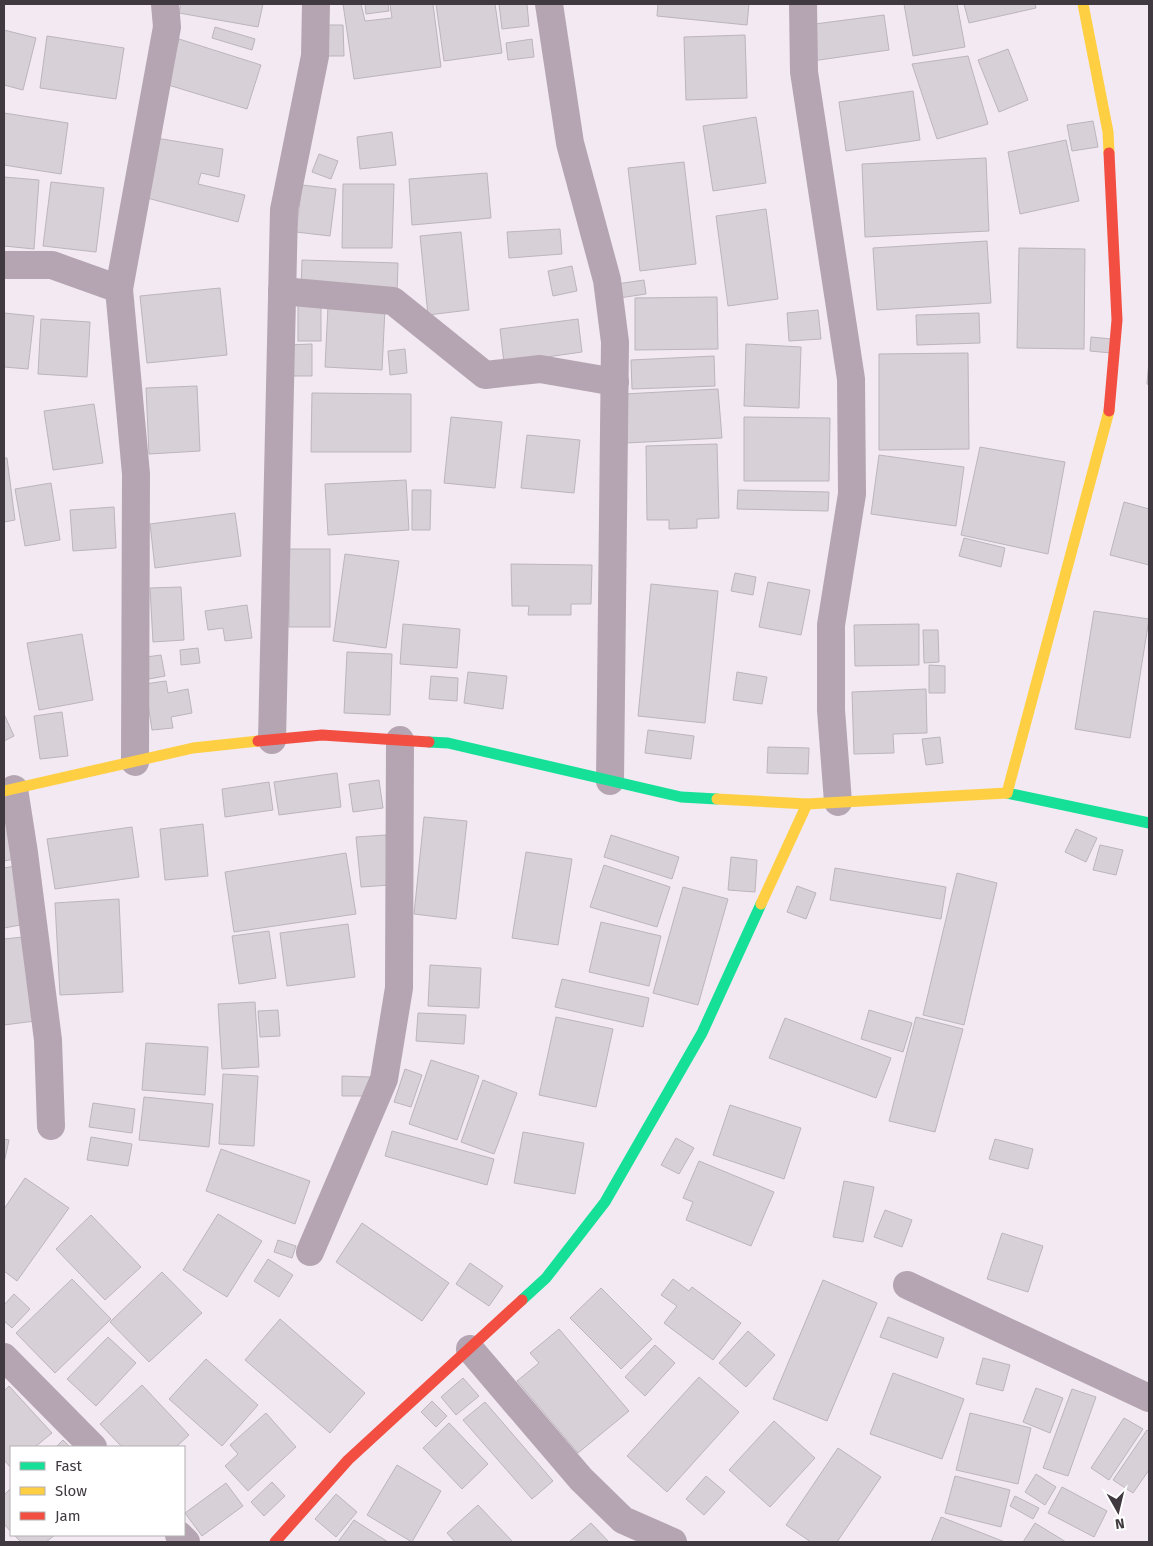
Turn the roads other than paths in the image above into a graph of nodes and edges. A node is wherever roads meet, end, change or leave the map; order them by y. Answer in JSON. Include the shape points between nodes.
{"nodes":[{"id":1,"x":165,"y":4,"type":"edge"},
{"id":2,"x":316,"y":4,"type":"edge"},
{"id":3,"x":549,"y":4,"type":"edge"},
{"id":4,"x":803,"y":4,"type":"edge"},
{"id":5,"x":1083,"y":4,"type":"edge"},
{"id":6,"x":4,"y":264,"type":"edge"},
{"id":7,"x":119,"y":289,"type":"junction"},
{"id":8,"x":282,"y":290,"type":"junction"},
{"id":9,"x":614,"y":382,"type":"junction"},
{"id":10,"x":272,"y":740,"type":"junction"},
{"id":11,"x":400,"y":740,"type":"junction"},
{"id":12,"x":136,"y":762,"type":"junction"},
{"id":13,"x":610,"y":781,"type":"junction"},
{"id":14,"x":9,"y":790,"type":"edge"},
{"id":15,"x":1007,"y":793,"type":"junction"},
{"id":16,"x":838,"y":802,"type":"junction"},
{"id":17,"x":807,"y":804,"type":"junction"},
{"id":18,"x":1149,"y":823,"type":"edge"},
{"id":19,"x":51,"y":1126,"type":"dead end"},
{"id":20,"x":310,"y":1252,"type":"dead end"},
{"id":21,"x":907,"y":1285,"type":"dead end"},
{"id":22,"x":470,"y":1350,"type":"junction"},
{"id":23,"x":4,"y":1357,"type":"edge"},
{"id":24,"x":1149,"y":1398,"type":"edge"},
{"id":25,"x":92,"y":1446,"type":"edge"},
{"id":26,"x":275,"y":1542,"type":"edge"},
{"id":27,"x":673,"y":1542,"type":"edge"}],
"edges":[{"from":1,"to":7,"type":"street","via":[[167,27]]},
{"from":2,"to":8,"type":"street","via":[[315,56],[284,210]]},
{"from":3,"to":9,"type":"street","via":[[570,143],[607,280],[615,342]]},
{"from":4,"to":16,"type":"street","via":[[804,72],[851,379],[852,494],[831,625],[831,710]]},
{"from":5,"to":15,"type":"street","via":[[1108,132],[1117,320],[1109,410]]},
{"from":6,"to":7,"type":"street","via":[[52,265]]},
{"from":7,"to":12,"type":"street","via":[[136,474]]},
{"from":8,"to":9,"type":"street","via":[[393,301],[485,375],[540,369]]},
{"from":8,"to":10,"type":"street"},
{"from":9,"to":13,"type":"street"},
{"from":10,"to":11,"type":"street","via":[[322,735]]},
{"from":10,"to":12,"type":"street","via":[[192,748]]},
{"from":11,"to":13,"type":"street","via":[[448,743]]},
{"from":11,"to":20,"type":"street","via":[[398,988],[384,1079]]},
{"from":12,"to":14,"type":"street"},
{"from":13,"to":17,"type":"street","via":[[681,797]]},
{"from":14,"to":19,"type":"street","via":[[24,853],[48,1040]]},
{"from":15,"to":16,"type":"street"},
{"from":15,"to":18,"type":"street"},
{"from":16,"to":17,"type":"street"},
{"from":17,"to":22,"type":"street","via":[[702,1033],[605,1202],[546,1278]]},
{"from":21,"to":24,"type":"street"},
{"from":22,"to":26,"type":"street","via":[[348,1460]]},
{"from":22,"to":27,"type":"street","via":[[581,1479],[623,1520]]},
{"from":23,"to":25,"type":"street"}]}
